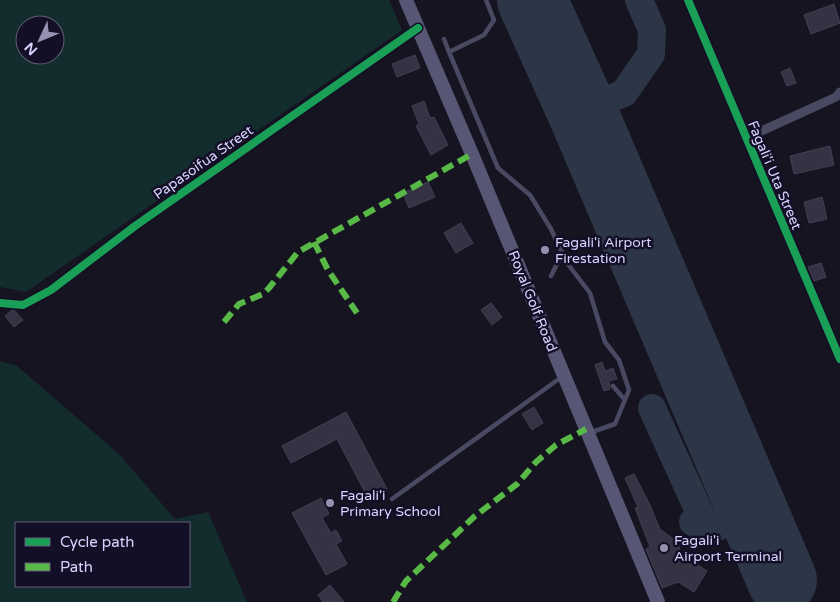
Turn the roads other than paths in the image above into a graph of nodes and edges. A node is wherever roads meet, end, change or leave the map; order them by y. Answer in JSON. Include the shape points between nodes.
{"nodes":[{"id":1,"x":406,"y":0,"type":"edge"},
{"id":2,"x":486,"y":0,"type":"edge"},
{"id":3,"x":688,"y":0,"type":"edge"},
{"id":4,"x":418,"y":28,"type":"junction"},
{"id":5,"x":444,"y":39,"type":"dead end"},
{"id":6,"x":449,"y":52,"type":"junction"},
{"id":7,"x":840,"y":92,"type":"edge"},
{"id":8,"x":746,"y":138,"type":"junction"},
{"id":9,"x":564,"y":256,"type":"junction"},
{"id":10,"x":552,"y":276,"type":"dead end"},
{"id":11,"x":0,"y":304,"type":"edge"},
{"id":12,"x":840,"y":359,"type":"edge"},
{"id":13,"x":564,"y":376,"type":"junction"},
{"id":14,"x":613,"y":386,"type":"dead end"},
{"id":15,"x":625,"y":400,"type":"junction"},
{"id":16,"x":588,"y":433,"type":"junction"},
{"id":17,"x":392,"y":499,"type":"dead end"},
{"id":18,"x":658,"y":602,"type":"edge"}],
"edges":[{"from":1,"to":4,"type":"main road","name":"Royal Golf Road"},
{"from":2,"to":6,"type":"lane","via":[[494,20],[484,35]]},
{"from":3,"to":8,"type":"street","name":"Fagali'i Uta Street"},
{"from":4,"to":11,"type":"street","name":"Papasoifua Street","via":[[134,226],[52,290],[23,305]]},
{"from":4,"to":13,"type":"main road","name":"Royal Golf Road"},
{"from":5,"to":6,"type":"lane"},
{"from":6,"to":9,"type":"lane","via":[[498,168],[530,195]]},
{"from":7,"to":8,"type":"street","via":[[836,97]]},
{"from":8,"to":12,"type":"street","name":"Fagali'i Uta Street"},
{"from":9,"to":10,"type":"lane"},
{"from":9,"to":15,"type":"lane","via":[[590,293],[605,342],[620,360],[629,390]]},
{"from":13,"to":16,"type":"main road","name":"Royal Golf Road"},
{"from":13,"to":17,"type":"lane"},
{"from":14,"to":15,"type":"lane"},
{"from":15,"to":16,"type":"lane","via":[[615,424]]},
{"from":16,"to":18,"type":"main road","name":"Royal Golf Road"}]}
